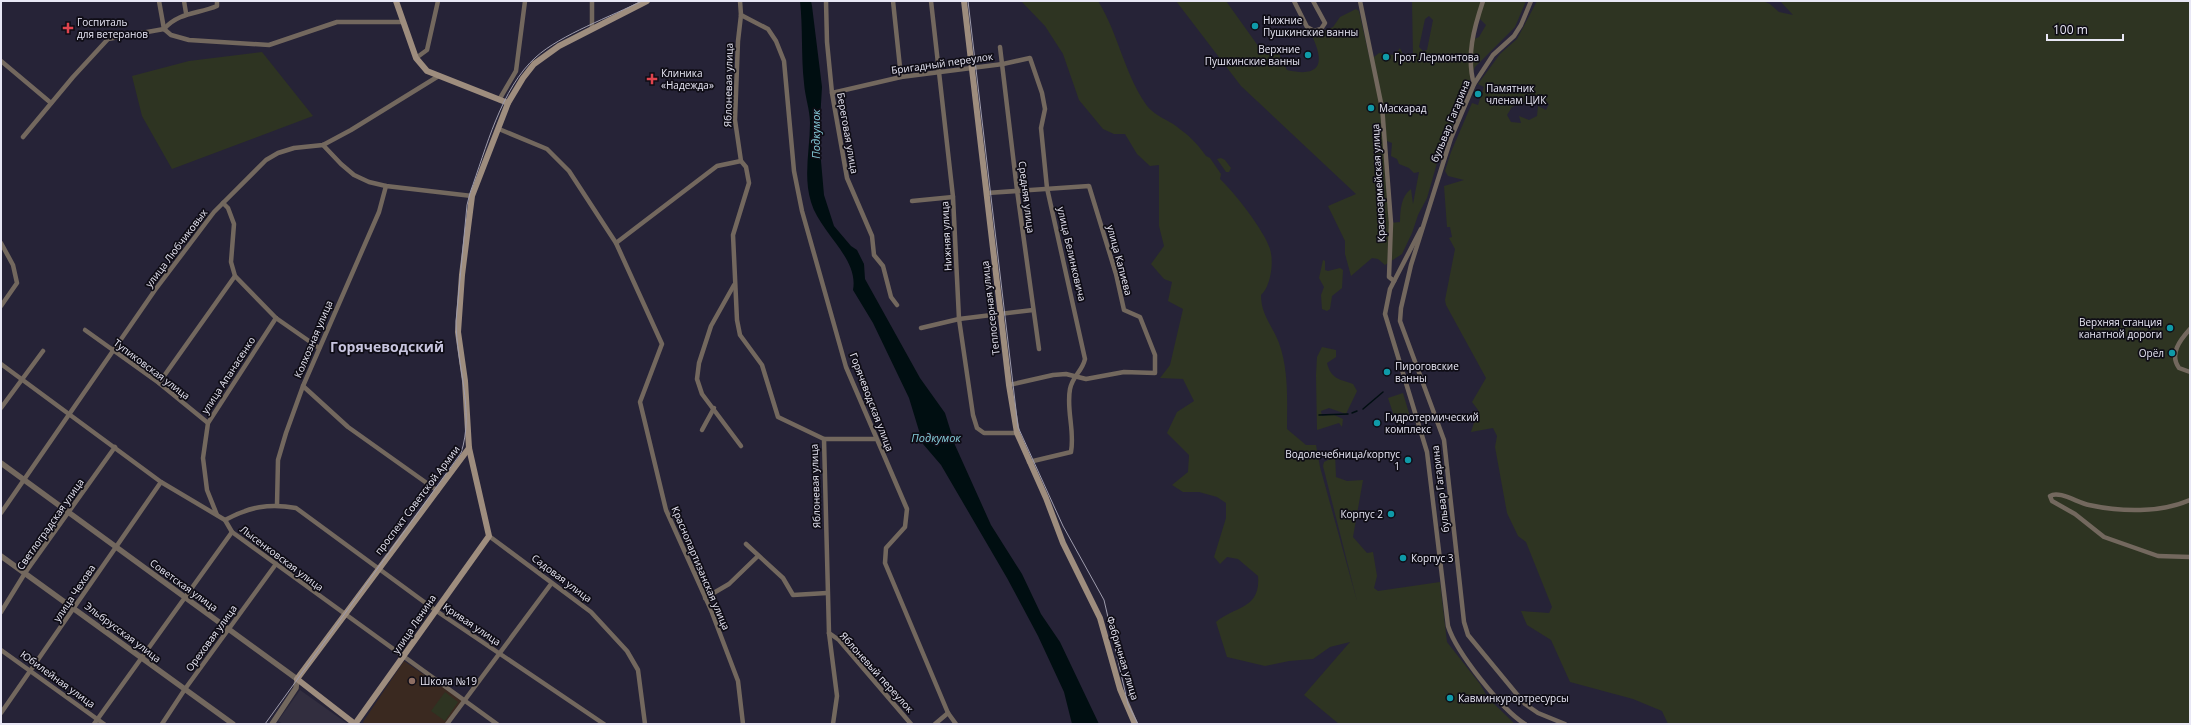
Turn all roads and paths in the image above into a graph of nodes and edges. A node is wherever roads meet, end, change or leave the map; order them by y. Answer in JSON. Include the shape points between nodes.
{"nodes":[{"id":1,"x":159,"y":1,"type":"edge"},
{"id":2,"x":184,"y":1,"type":"edge"},
{"id":3,"x":396,"y":1,"type":"edge"},
{"id":4,"x":438,"y":1,"type":"edge"},
{"id":5,"x":525,"y":1,"type":"edge"},
{"id":6,"x":592,"y":1,"type":"edge"},
{"id":7,"x":647,"y":1,"type":"edge"},
{"id":8,"x":740,"y":1,"type":"edge"},
{"id":9,"x":826,"y":1,"type":"edge"},
{"id":10,"x":893,"y":1,"type":"edge"},
{"id":11,"x":931,"y":1,"type":"edge"},
{"id":12,"x":964,"y":1,"type":"edge"},
{"id":13,"x":1294,"y":1,"type":"edge"},
{"id":14,"x":1313,"y":1,"type":"edge"},
{"id":15,"x":1360,"y":1,"type":"edge"},
{"id":16,"x":1483,"y":1,"type":"edge"},
{"id":17,"x":1531,"y":1,"type":"edge"},
{"id":18,"x":217,"y":3,"type":"edge"},
{"id":19,"x":186,"y":13,"type":"junction"},
{"id":20,"x":741,"y":15,"type":"junction"},
{"id":21,"x":402,"y":22,"type":"junction"},
{"id":22,"x":164,"y":28,"type":"junction"},
{"id":23,"x":592,"y":29,"type":"junction"},
{"id":24,"x":1000,"y":47,"type":"dead end"},
{"id":25,"x":416,"y":58,"type":"junction"},
{"id":26,"x":1030,"y":58,"type":"joint"},
{"id":27,"x":1,"y":61,"type":"edge"},
{"id":28,"x":1003,"y":64,"type":"junction"},
{"id":29,"x":972,"y":68,"type":"junction"},
{"id":30,"x":940,"y":71,"type":"junction"},
{"id":31,"x":437,"y":77,"type":"junction"},
{"id":32,"x":901,"y":77,"type":"junction"},
{"id":33,"x":1474,"y":84,"type":"junction"},
{"id":34,"x":832,"y":94,"type":"junction"},
{"id":35,"x":500,"y":100,"type":"junction"},
{"id":36,"x":51,"y":103,"type":"junction"},
{"id":37,"x":508,"y":103,"type":"junction"},
{"id":38,"x":498,"y":129,"type":"junction"},
{"id":39,"x":23,"y":138,"type":"dead end"},
{"id":40,"x":323,"y":145,"type":"junction"},
{"id":41,"x":741,"y":161,"type":"junction"},
{"id":42,"x":386,"y":186,"type":"junction"},
{"id":43,"x":1047,"y":188,"type":"junction"},
{"id":44,"x":1017,"y":190,"type":"junction"},
{"id":45,"x":987,"y":193,"type":"junction"},
{"id":46,"x":472,"y":196,"type":"junction"},
{"id":47,"x":953,"y":198,"type":"junction"},
{"id":48,"x":912,"y":201,"type":"dead end"},
{"id":49,"x":223,"y":202,"type":"junction"},
{"id":50,"x":1427,"y":216,"type":"junction"},
{"id":51,"x":1,"y":243,"type":"edge"},
{"id":52,"x":616,"y":243,"type":"junction"},
{"id":53,"x":235,"y":276,"type":"junction"},
{"id":54,"x":1394,"y":281,"type":"junction"},
{"id":55,"x":734,"y":285,"type":"junction"},
{"id":56,"x":897,"y":304,"type":"dead end"},
{"id":57,"x":1,"y":306,"type":"edge"},
{"id":58,"x":1033,"y":310,"type":"junction"},
{"id":59,"x":1001,"y":314,"type":"junction"},
{"id":60,"x":276,"y":318,"type":"junction"},
{"id":61,"x":959,"y":319,"type":"junction"},
{"id":62,"x":921,"y":328,"type":"dead end"},
{"id":63,"x":2190,"y":329,"type":"edge"},
{"id":64,"x":85,"y":330,"type":"dead end"},
{"id":65,"x":320,"y":348,"type":"junction"},
{"id":66,"x":1039,"y":349,"type":"dead end"},
{"id":67,"x":44,"y":351,"type":"dead end"},
{"id":68,"x":113,"y":352,"type":"junction"},
{"id":69,"x":1,"y":364,"type":"edge"},
{"id":70,"x":2190,"y":372,"type":"edge"},
{"id":71,"x":1074,"y":375,"type":"junction"},
{"id":72,"x":22,"y":378,"type":"junction"},
{"id":73,"x":159,"y":383,"type":"junction"},
{"id":74,"x":1009,"y":385,"type":"junction"},
{"id":75,"x":303,"y":386,"type":"junction"},
{"id":76,"x":1,"y":408,"type":"edge"},
{"id":77,"x":714,"y":408,"type":"junction"},
{"id":78,"x":69,"y":414,"type":"junction"},
{"id":79,"x":208,"y":424,"type":"junction"},
{"id":80,"x":702,"y":430,"type":"dead end"},
{"id":81,"x":1017,"y":432,"type":"junction"},
{"id":82,"x":824,"y":439,"type":"junction"},
{"id":83,"x":875,"y":439,"type":"junction"},
{"id":84,"x":741,"y":446,"type":"dead end"},
{"id":85,"x":115,"y":447,"type":"junction"},
{"id":86,"x":469,"y":448,"type":"junction"},
{"id":87,"x":1029,"y":462,"type":"junction"},
{"id":88,"x":1,"y":463,"type":"edge"},
{"id":89,"x":24,"y":480,"type":"junction"},
{"id":90,"x":160,"y":482,"type":"junction"},
{"id":91,"x":438,"y":491,"type":"junction"},
{"id":92,"x":2190,"y":500,"type":"edge"},
{"id":93,"x":277,"y":505,"type":"junction"},
{"id":94,"x":1,"y":513,"type":"edge"},
{"id":95,"x":68,"y":513,"type":"junction"},
{"id":96,"x":217,"y":515,"type":"junction"},
{"id":97,"x":225,"y":520,"type":"junction"},
{"id":98,"x":232,"y":532,"type":"junction"},
{"id":99,"x":489,"y":536,"type":"junction"},
{"id":100,"x":746,"y":544,"type":"dead end"},
{"id":101,"x":116,"y":547,"type":"junction"},
{"id":102,"x":1,"y":556,"type":"edge"},
{"id":103,"x":758,"y":556,"type":"junction"},
{"id":104,"x":2190,"y":557,"type":"edge"},
{"id":105,"x":276,"y":564,"type":"junction"},
{"id":106,"x":378,"y":569,"type":"junction"},
{"id":107,"x":25,"y":573,"type":"junction"},
{"id":108,"x":551,"y":584,"type":"junction"},
{"id":109,"x":827,"y":593,"type":"junction"},
{"id":110,"x":186,"y":598,"type":"junction"},
{"id":111,"x":706,"y":598,"type":"junction"},
{"id":112,"x":1092,"y":598,"type":"joint"},
{"id":113,"x":75,"y":608,"type":"junction"},
{"id":114,"x":435,"y":610,"type":"junction"},
{"id":115,"x":1,"y":612,"type":"edge"},
{"id":116,"x":343,"y":614,"type":"junction"},
{"id":117,"x":228,"y":629,"type":"junction"},
{"id":118,"x":829,"y":633,"type":"junction"},
{"id":119,"x":1,"y":650,"type":"edge"},
{"id":120,"x":499,"y":653,"type":"junction"},
{"id":121,"x":140,"y":657,"type":"junction"},
{"id":122,"x":404,"y":657,"type":"junction"},
{"id":123,"x":32,"y":671,"type":"junction"},
{"id":124,"x":297,"y":679,"type":"junction"},
{"id":125,"x":185,"y":689,"type":"junction"},
{"id":126,"x":465,"y":701,"type":"junction"},
{"id":127,"x":1,"y":713,"type":"edge"},
{"id":128,"x":948,"y":713,"type":"junction"},
{"id":129,"x":97,"y":719,"type":"junction"},
{"id":130,"x":94,"y":724,"type":"edge"},
{"id":131,"x":104,"y":724,"type":"edge"},
{"id":132,"x":162,"y":724,"type":"edge"},
{"id":133,"x":233,"y":724,"type":"edge"},
{"id":134,"x":272,"y":724,"type":"edge"},
{"id":135,"x":355,"y":724,"type":"edge"},
{"id":136,"x":447,"y":724,"type":"edge"},
{"id":137,"x":497,"y":724,"type":"edge"},
{"id":138,"x":604,"y":724,"type":"edge"},
{"id":139,"x":645,"y":724,"type":"edge"},
{"id":140,"x":743,"y":724,"type":"edge"},
{"id":141,"x":833,"y":724,"type":"edge"},
{"id":142,"x":911,"y":724,"type":"edge"},
{"id":143,"x":935,"y":724,"type":"edge"},
{"id":144,"x":956,"y":724,"type":"edge"},
{"id":145,"x":1135,"y":724,"type":"edge"},
{"id":146,"x":1526,"y":724,"type":"edge"},
{"id":147,"x":1565,"y":724,"type":"edge"}],
"edges":[{"from":1,"to":22,"type":"street"},
{"from":2,"to":19,"type":"street"},
{"from":3,"to":21,"type":"main road"},
{"from":4,"to":25,"type":"street","via":[[427,50]]},
{"from":5,"to":35,"type":"street","via":[[516,71]]},
{"from":6,"to":23,"type":"street"},
{"from":7,"to":23,"type":"main road","name":"проспект Советской Армии"},
{"from":8,"to":20,"type":"street","name":"Яблоневая улица"},
{"from":9,"to":34,"type":"street","name":"Береговая улица"},
{"from":10,"to":32,"type":"street"},
{"from":11,"to":30,"type":"street","name":"Нижняя улица"},
{"from":12,"to":29,"type":"main road","name":"Теплосерная улица"},
{"from":13,"to":14,"type":"street","via":[[1307,27],[1314,32],[1321,29],[1325,23]]},
{"from":15,"to":54,"type":"street","name":"Красноармейская улица","via":[[1381,104],[1391,223],[1389,277]]},
{"from":16,"to":33,"type":"street","via":[[1471,45],[1470,70]]},
{"from":17,"to":33,"type":"street","name":"бульвар Гагарина","via":[[1521,26],[1493,55]]},
{"from":18,"to":19,"type":"street","via":[[206,10]]},
{"from":19,"to":22,"type":"street"},
{"from":20,"to":41,"type":"street","name":"Яблоневая улица","via":[[735,120]]},
{"from":20,"to":83,"type":"street","name":"Горячеводская улица","via":[[768,29],[784,61],[794,171],[802,212],[846,367]]},
{"from":21,"to":22,"type":"street","via":[[337,22],[269,45],[189,40],[171,35]]},
{"from":21,"to":25,"type":"main road"},
{"from":22,"to":36,"type":"street","via":[[108,39]]},
{"from":23,"to":37,"type":"main road","name":"проспект Советской Армии","via":[[559,46],[534,64]]},
{"from":24,"to":28,"type":"street","name":"Средняя улица"},
{"from":25,"to":31,"type":"main road","via":[[427,72]]},
{"from":26,"to":28,"type":"street","name":"Бригадный переулок"},
{"from":26,"to":43,"type":"street","name":"улица Белинковича","via":[[1045,109],[1041,128]]},
{"from":27,"to":36,"type":"street"},
{"from":28,"to":29,"type":"street","name":"Бригадный переулок"},
{"from":28,"to":44,"type":"street","name":"Средняя улица"},
{"from":29,"to":30,"type":"street","name":"Бригадный переулок"},
{"from":29,"to":45,"type":"main road","name":"Теплосерная улица"},
{"from":30,"to":32,"type":"street","name":"Бригадный переулок"},
{"from":30,"to":47,"type":"street","name":"Нижняя улица"},
{"from":31,"to":35,"type":"main road"},
{"from":31,"to":40,"type":"street","name":"улица Любчиковых"},
{"from":32,"to":34,"type":"street","name":"Бригадный переулок"},
{"from":33,"to":50,"type":"street","name":"бульвар Гагарина","via":[[1451,138]]},
{"from":34,"to":56,"type":"street","name":"Береговая улица","via":[[847,178],[872,236],[874,256],[883,266],[891,297]]},
{"from":35,"to":37,"type":"main road"},
{"from":36,"to":39,"type":"street"},
{"from":37,"to":38,"type":"main road","name":"проспект Советской Армии"},
{"from":38,"to":46,"type":"main road","name":"проспект Советской Армии"},
{"from":38,"to":52,"type":"street","name":"Краснопартизанская улица","via":[[547,150],[569,171]]},
{"from":40,"to":42,"type":"street","via":[[354,174],[369,182]]},
{"from":40,"to":49,"type":"street","name":"улица Любчиковых","via":[[294,148],[278,153],[266,160]]},
{"from":41,"to":52,"type":"street","via":[[717,166]]},
{"from":41,"to":55,"type":"street","name":"Яблоневая улица","via":[[746,167],[749,183],[733,235]]},
{"from":42,"to":46,"type":"street"},
{"from":42,"to":65,"type":"street","name":"Колхозная улица","via":[[379,212]]},
{"from":43,"to":44,"type":"street"},
{"from":43,"to":71,"type":"street","name":"улица Белинковича","via":[[1085,358],[1083,368]]},
{"from":43,"to":71,"type":"street","name":"улица Капиева","via":[[1089,186],[1116,274],[1124,310],[1140,317],[1156,355],[1155,373],[1124,372],[1086,379]]},
{"from":44,"to":45,"type":"street"},
{"from":44,"to":58,"type":"street","name":"Средняя улица"},
{"from":45,"to":59,"type":"main road","name":"Теплосерная улица"},
{"from":46,"to":86,"type":"main road","name":"проспект Советской Армии","via":[[458,332],[465,381]]},
{"from":47,"to":48,"type":"street"},
{"from":47,"to":61,"type":"street","name":"Нижняя улица"},
{"from":49,"to":53,"type":"street","via":[[234,224],[231,262]]},
{"from":49,"to":68,"type":"street","name":"улица Любчиковых","via":[[155,290]]},
{"from":50,"to":54,"type":"street","name":"бульвар Гагарина"},
{"from":50,"to":147,"type":"street","name":"бульвар Гагарина","via":[[1411,265],[1400,321],[1444,440],[1466,629],[1468,635],[1525,704]]},
{"from":51,"to":57,"type":"street","via":[[13,265],[16,283]]},
{"from":52,"to":111,"type":"street","name":"Краснопартизанская улица","via":[[662,344],[640,402],[666,510]]},
{"from":53,"to":60,"type":"street"},
{"from":53,"to":73,"type":"street"},
{"from":54,"to":146,"type":"street","name":"бульвар Гагарина","via":[[1386,302],[1386,323],[1427,452],[1448,626],[1452,638],[1485,685],[1517,719]]},
{"from":55,"to":77,"type":"street","via":[[711,326],[699,363],[697,380],[702,394]]},
{"from":55,"to":82,"type":"street","name":"Яблоневая улица","via":[[740,335],[762,365],[778,417]]},
{"from":58,"to":59,"type":"street"},
{"from":58,"to":66,"type":"street","name":"Средняя улица"},
{"from":59,"to":61,"type":"street"},
{"from":59,"to":74,"type":"main road","name":"Теплосерная улица"},
{"from":60,"to":65,"type":"street"},
{"from":60,"to":79,"type":"street","name":"улица Апанасенко"},
{"from":61,"to":62,"type":"street"},
{"from":61,"to":81,"type":"street","name":"Нижняя улица","via":[[977,428],[984,432]]},
{"from":63,"to":70,"type":"street","via":[[2176,347],[2174,355],[2179,368]]},
{"from":64,"to":68,"type":"street","name":"Тупиковская улица"},
{"from":65,"to":75,"type":"street","name":"Колхозная улица"},
{"from":67,"to":72,"type":"street"},
{"from":68,"to":73,"type":"street","name":"Тупиковская улица"},
{"from":68,"to":78,"type":"street","name":"улица Любчиковых"},
{"from":69,"to":72,"type":"street","name":"Лысенковская улица"},
{"from":71,"to":74,"type":"street","via":[[1053,374]]},
{"from":71,"to":87,"type":"street","name":"улица Белинковича","via":[[1069,410],[1073,438],[1071,452]]},
{"from":72,"to":76,"type":"street"},
{"from":72,"to":78,"type":"street","name":"Лысенковская улица"},
{"from":73,"to":79,"type":"street","name":"Тупиковская улица"},
{"from":74,"to":81,"type":"main road","name":"Теплосерная улица"},
{"from":75,"to":91,"type":"street","via":[[348,427]]},
{"from":75,"to":93,"type":"street","name":"Колхозная улица","via":[[278,460]]},
{"from":77,"to":80,"type":"street"},
{"from":77,"to":84,"type":"street"},
{"from":78,"to":85,"type":"street","name":"Лысенковская улица"},
{"from":78,"to":89,"type":"street","name":"улица Любчиковых"},
{"from":79,"to":96,"type":"street","name":"улица Апанасенко","via":[[203,458],[207,490]]},
{"from":81,"to":87,"type":"main road","name":"Теплосерная улица"},
{"from":82,"to":83,"type":"street"},
{"from":82,"to":109,"type":"street","name":"Яблоневая улица"},
{"from":83,"to":128,"type":"street","name":"Горячеводская улица","via":[[907,514],[905,528],[886,548],[885,563]]},
{"from":85,"to":90,"type":"street","name":"Лысенковская улица"},
{"from":85,"to":95,"type":"street","name":"Светлоградская улица"},
{"from":86,"to":91,"type":"main road","name":"проспект Советской Армии"},
{"from":86,"to":99,"type":"main road"},
{"from":87,"to":112,"type":"main road","name":"Теплосерная улица","via":[[1063,543]]},
{"from":88,"to":89,"type":"street","name":"Советская улица"},
{"from":89,"to":94,"type":"street","name":"улица Любчиковых"},
{"from":89,"to":95,"type":"street","name":"Советская улица"},
{"from":90,"to":96,"type":"street","name":"Лысенковская улица"},
{"from":90,"to":101,"type":"street","name":"улица Чехова"},
{"from":91,"to":106,"type":"main road","name":"проспект Советской Армии"},
{"from":92,"to":104,"type":"street","via":[[2158,508],[2121,509],[2083,504],[2060,494],[2054,493],[2050,496],[2052,501],[2075,514],[2104,537],[2158,556]]},
{"from":93,"to":97,"type":"street","name":"Кривая улица","via":[[249,509]]},
{"from":93,"to":106,"type":"street","name":"Кривая улица","via":[[296,508]]},
{"from":95,"to":101,"type":"street","name":"Советская улица"},
{"from":95,"to":107,"type":"street","name":"Светлоградская улица"},
{"from":96,"to":97,"type":"street","name":"Лысенковская улица"},
{"from":97,"to":98,"type":"street","name":"Лысенковская улица"},
{"from":98,"to":105,"type":"street","name":"Лысенковская улица"},
{"from":98,"to":110,"type":"street"},
{"from":99,"to":108,"type":"street","name":"Садовая улица"},
{"from":99,"to":114,"type":"main road","name":"улица Ленина"},
{"from":100,"to":103,"type":"street"},
{"from":101,"to":110,"type":"street","name":"Советская улица"},
{"from":101,"to":113,"type":"street","name":"улица Чехова"},
{"from":102,"to":107,"type":"street","name":"Эльбрусская улица"},
{"from":103,"to":109,"type":"street","via":[[783,578],[793,595]]},
{"from":103,"to":111,"type":"street","via":[[729,584]]},
{"from":105,"to":116,"type":"street","name":"Лысенковская улица"},
{"from":105,"to":117,"type":"street","name":"Ореховая улица"},
{"from":106,"to":114,"type":"street","name":"Кривая улица"},
{"from":106,"to":116,"type":"main road","name":"проспект Советской Армии"},
{"from":107,"to":113,"type":"street","name":"Эльбрусская улица"},
{"from":107,"to":115,"type":"street","name":"Светлоградская улица"},
{"from":108,"to":120,"type":"street"},
{"from":108,"to":139,"type":"street","name":"Садовая улица","via":[[591,612],[627,651],[638,670]]},
{"from":109,"to":118,"type":"street","name":"Яблоневая улица"},
{"from":110,"to":117,"type":"street","name":"Советская улица"},
{"from":110,"to":121,"type":"street"},
{"from":111,"to":140,"type":"street","name":"Краснопартизанская улица","via":[[738,681]]},
{"from":112,"to":145,"type":"main road","name":"Фабричная улица","via":[[1120,689]]},
{"from":113,"to":121,"type":"street","name":"Эльбрусская улица"},
{"from":113,"to":123,"type":"street","name":"улица Чехова"},
{"from":114,"to":120,"type":"street","name":"Кривая улица"},
{"from":114,"to":122,"type":"main road","name":"улица Ленина"},
{"from":116,"to":122,"type":"street","name":"Лысенковская улица"},
{"from":116,"to":124,"type":"main road","name":"проспект Советской Армии"},
{"from":117,"to":124,"type":"street","name":"Советская улица"},
{"from":117,"to":125,"type":"street","name":"Ореховая улица"},
{"from":118,"to":141,"type":"street","name":"Яблоневая улица","via":[[837,696]]},
{"from":118,"to":142,"type":"street","name":"Яблоневый переулок","via":[[839,640]]},
{"from":119,"to":123,"type":"street","name":"Юбилейная улица"},
{"from":120,"to":126,"type":"street"},
{"from":120,"to":138,"type":"street","name":"Кривая улица"},
{"from":121,"to":125,"type":"street","name":"Эльбрусская улица"},
{"from":121,"to":129,"type":"street"},
{"from":122,"to":126,"type":"street","name":"Лысенковская улица"},
{"from":122,"to":135,"type":"main road","name":"улица Ленина"},
{"from":123,"to":127,"type":"street","name":"улица Чехова"},
{"from":123,"to":129,"type":"street","name":"Юбилейная улица"},
{"from":124,"to":134,"type":"street","name":"проспект Советской Армии","via":[[296,688]]},
{"from":124,"to":135,"type":"main road","name":"Советская улица"},
{"from":125,"to":132,"type":"street","name":"Ореховая улица"},
{"from":125,"to":133,"type":"street","name":"Эльбрусская улица"},
{"from":126,"to":136,"type":"street"},
{"from":126,"to":137,"type":"street","name":"Лысенковская улица"},
{"from":128,"to":143,"type":"street"},
{"from":128,"to":144,"type":"street","name":"Горячеводская улица"},
{"from":129,"to":130,"type":"street"},
{"from":129,"to":131,"type":"street","name":"Юбилейная улица"}]}
